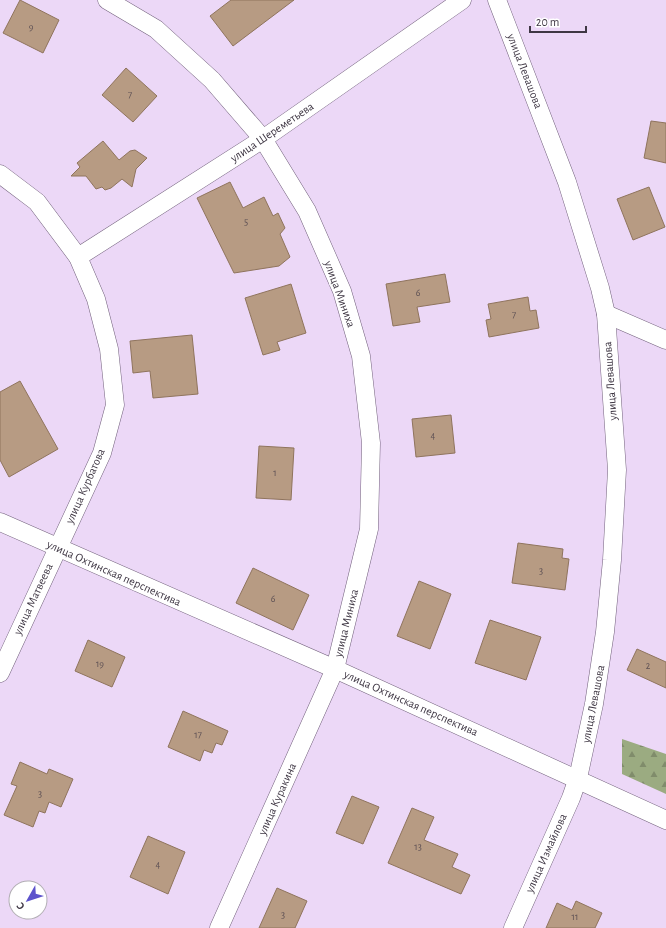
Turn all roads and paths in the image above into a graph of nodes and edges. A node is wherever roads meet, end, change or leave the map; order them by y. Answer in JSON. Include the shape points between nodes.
{"nodes":[{"id":1,"x":108,"y":0,"type":"edge"},
{"id":2,"x":462,"y":0,"type":"edge"},
{"id":3,"x":497,"y":0,"type":"edge"},
{"id":4,"x":263,"y":139,"type":"junction"},
{"id":5,"x":0,"y":174,"type":"edge"},
{"id":6,"x":78,"y":257,"type":"junction"},
{"id":7,"x":606,"y":314,"type":"junction"},
{"id":8,"x":666,"y":340,"type":"edge"},
{"id":9,"x":0,"y":522,"type":"edge"},
{"id":10,"x":57,"y":548,"type":"junction"},
{"id":11,"x":335,"y":669,"type":"junction"},
{"id":12,"x":0,"y":673,"type":"edge"},
{"id":13,"x":578,"y":778,"type":"junction"},
{"id":14,"x":666,"y":820,"type":"edge"},
{"id":15,"x":219,"y":928,"type":"edge"},
{"id":16,"x":513,"y":928,"type":"edge"}],
"edges":[{"from":1,"to":4,"type":"street","name":"улица Миниха","via":[[156,29],[212,80]]},
{"from":2,"to":4,"type":"street","name":"улица Шереметьева"},
{"from":3,"to":7,"type":"street","name":"улица Левашова","via":[[567,182]]},
{"from":4,"to":6,"type":"street","name":"улица Шереметьева"},
{"from":4,"to":11,"type":"street","name":"улица Миниха","via":[[307,211],[342,291],[361,356],[371,443],[369,529]]},
{"from":5,"to":6,"type":"street","name":"улица Курбатова","via":[[37,202]]},
{"from":6,"to":10,"type":"street","name":"улица Курбатова","via":[[96,299],[109,349],[115,405],[102,453]]},
{"from":7,"to":8,"type":"street"},
{"from":7,"to":13,"type":"street","name":"улица Левашова","via":[[616,470],[612,560],[594,704]]},
{"from":9,"to":10,"type":"street","name":"улица Охтинская перспектива"},
{"from":10,"to":11,"type":"street","name":"улица Охтинская перспектива"},
{"from":10,"to":12,"type":"street","name":"улица Матвеева"},
{"from":11,"to":13,"type":"street","name":"улица Охтинская перспектива"},
{"from":11,"to":15,"type":"street","name":"улица Куракина"},
{"from":13,"to":14,"type":"street","name":"улица Охтинская перспектива"},
{"from":13,"to":16,"type":"street","name":"улица Измайлова"}]}
